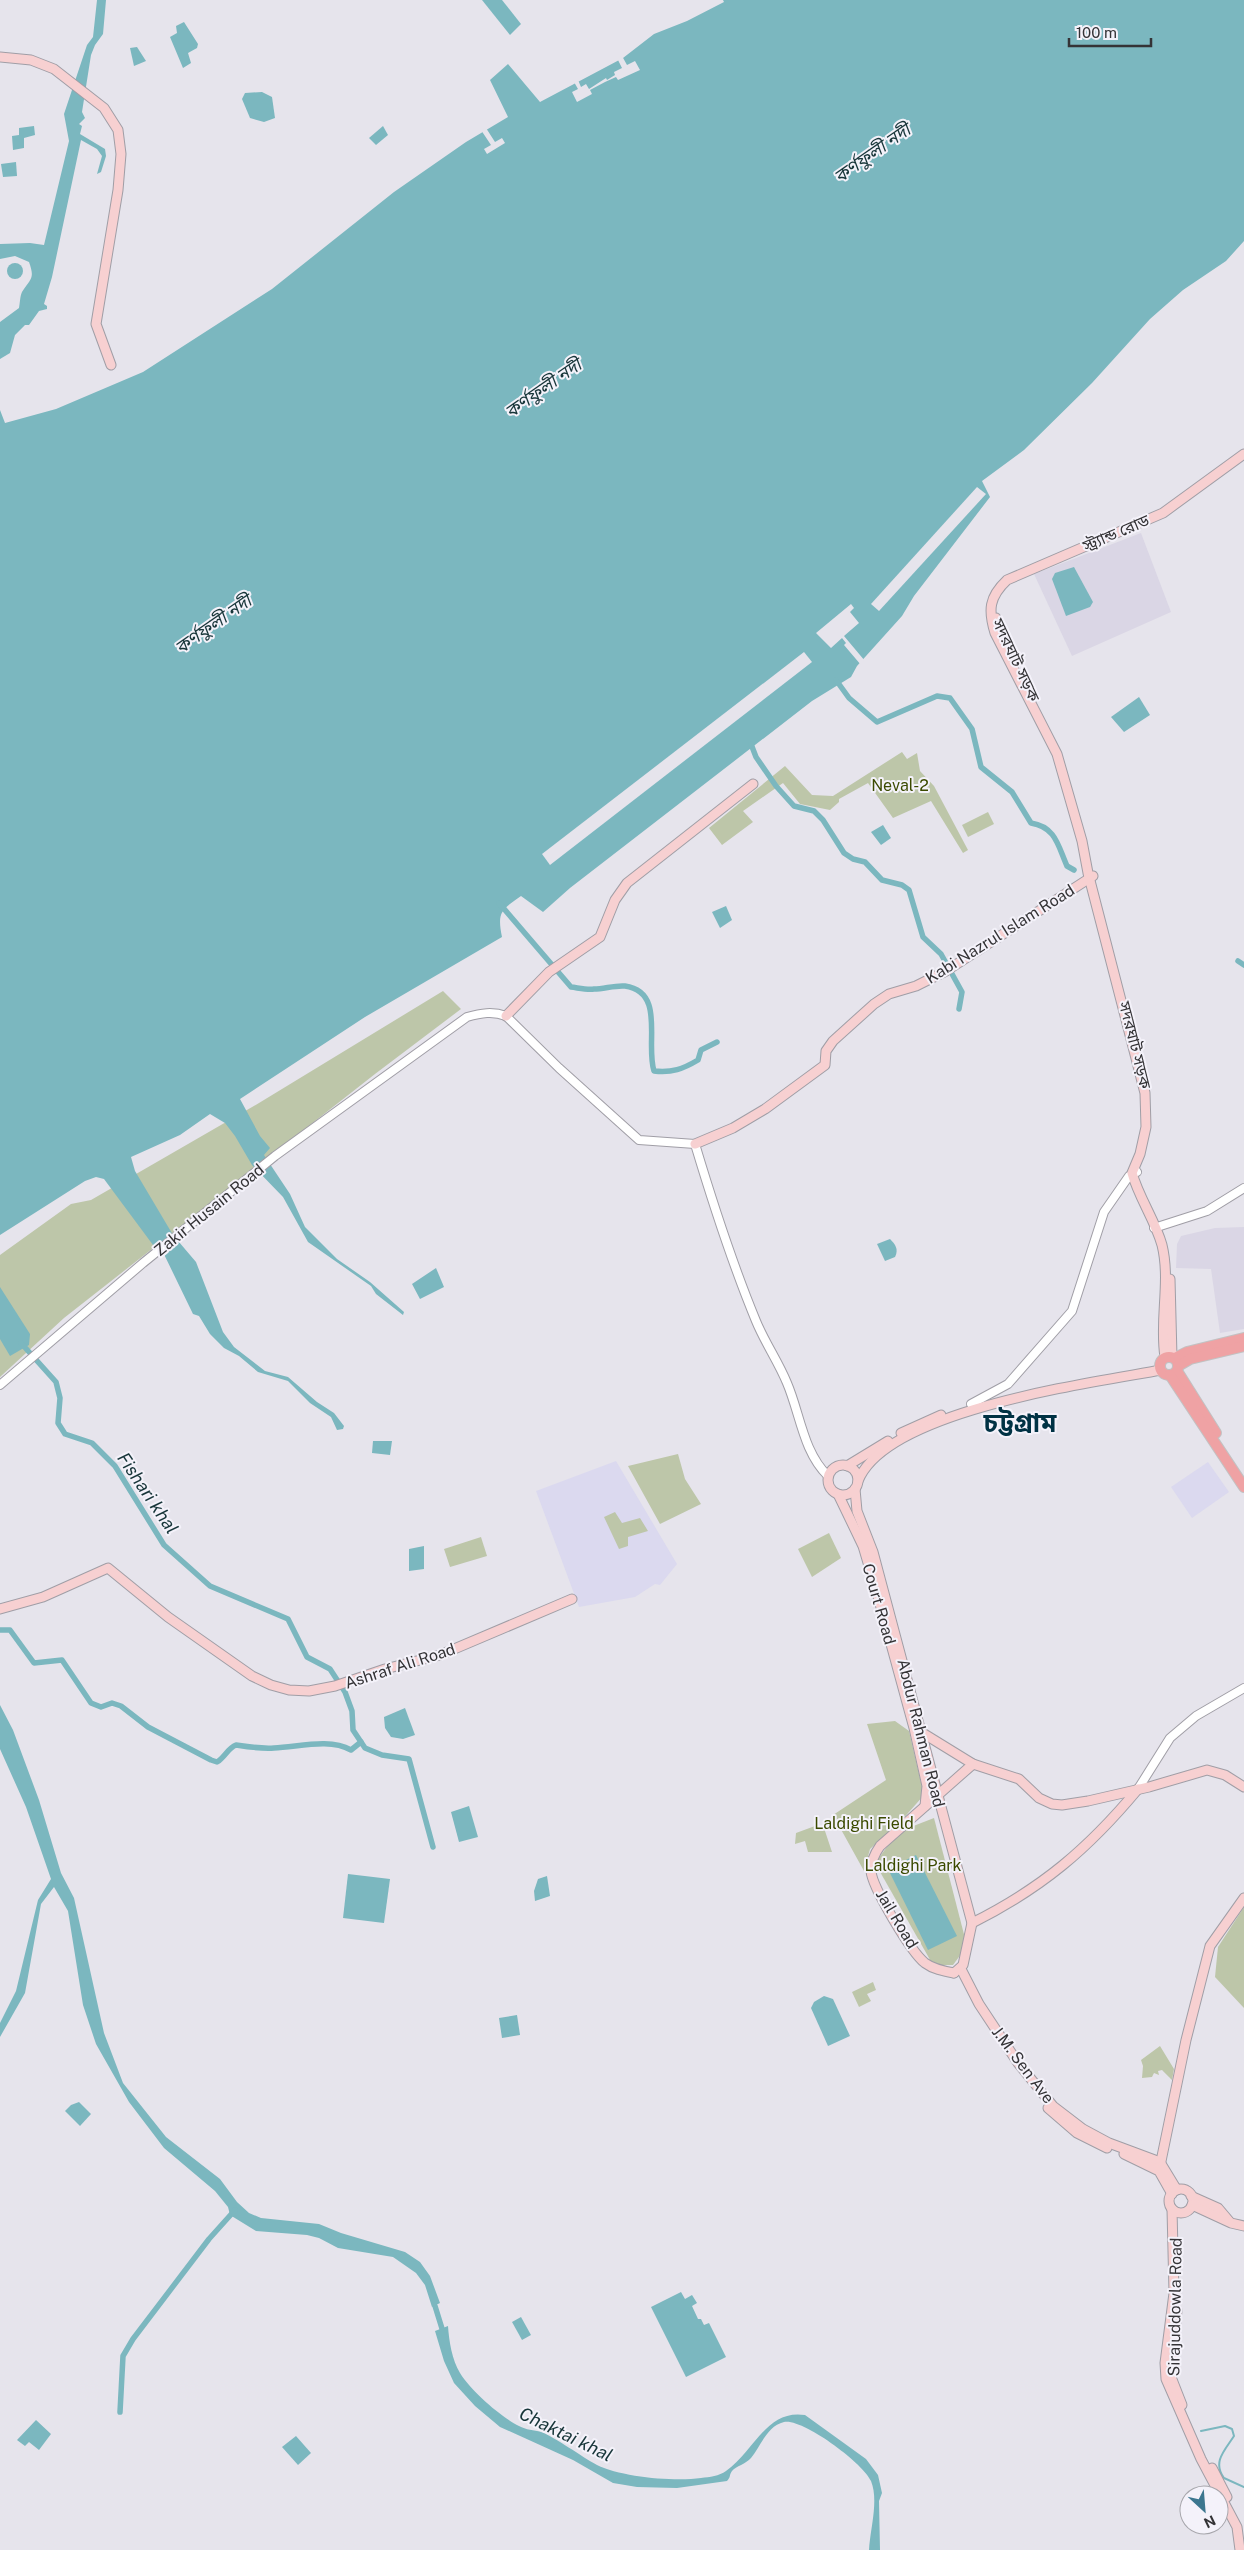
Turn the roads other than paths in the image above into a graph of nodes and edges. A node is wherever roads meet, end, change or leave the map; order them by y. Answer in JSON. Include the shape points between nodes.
{"nodes":[{"id":1,"x":0,"y":57,"type":"edge"},
{"id":2,"x":111,"y":365,"type":"dead end"},
{"id":3,"x":1244,"y":454,"type":"edge"},
{"id":4,"x":991,"y":606,"type":"joint"},
{"id":5,"x":753,"y":784,"type":"dead end"},
{"id":6,"x":1091,"y":877,"type":"junction"},
{"id":7,"x":506,"y":1016,"type":"junction"},
{"id":8,"x":695,"y":1144,"type":"junction"},
{"id":9,"x":1135,"y":1173,"type":"junction"},
{"id":10,"x":1244,"y":1188,"type":"edge"},
{"id":11,"x":1156,"y":1227,"type":"junction"},
{"id":12,"x":1244,"y":1338,"type":"edge"},
{"id":13,"x":1244,"y":1346,"type":"edge"},
{"id":14,"x":1170,"y":1365,"type":"junction"},
{"id":15,"x":0,"y":1385,"type":"edge"},
{"id":16,"x":971,"y":1404,"type":"junction"},
{"id":17,"x":847,"y":1466,"type":"junction"},
{"id":18,"x":1244,"y":1475,"type":"edge"},
{"id":19,"x":828,"y":1476,"type":"junction"},
{"id":20,"x":856,"y":1485,"type":"junction"},
{"id":21,"x":1244,"y":1487,"type":"edge"},
{"id":22,"x":838,"y":1494,"type":"junction"},
{"id":23,"x":572,"y":1599,"type":"dead end"},
{"id":24,"x":0,"y":1609,"type":"edge"},
{"id":25,"x":1244,"y":1688,"type":"edge"},
{"id":26,"x":921,"y":1732,"type":"junction"},
{"id":27,"x":973,"y":1764,"type":"junction"},
{"id":28,"x":1244,"y":1787,"type":"edge"},
{"id":29,"x":1138,"y":1789,"type":"junction"},
{"id":30,"x":936,"y":1796,"type":"junction"},
{"id":31,"x":925,"y":1806,"type":"junction"},
{"id":32,"x":1244,"y":1898,"type":"edge"},
{"id":33,"x":972,"y":1923,"type":"junction"},
{"id":34,"x":957,"y":1971,"type":"junction"},
{"id":35,"x":1159,"y":2166,"type":"junction"},
{"id":36,"x":1175,"y":2192,"type":"junction"},
{"id":37,"x":1191,"y":2200,"type":"junction"},
{"id":38,"x":1174,"y":2211,"type":"junction"},
{"id":39,"x":1244,"y":2226,"type":"edge"},
{"id":40,"x":1244,"y":2536,"type":"edge"},
{"id":41,"x":1240,"y":2550,"type":"edge"}],
"edges":[{"from":1,"to":2,"type":"main road","via":[[40,62],[54,69],[104,108],[118,130],[121,154],[116,207],[96,324]]},
{"from":3,"to":4,"type":"main road","name":"স্ট্র্যান্ড রোড","via":[[1163,513],[1007,580],[995,591]]},
{"from":4,"to":6,"type":"main road","name":"সদরঘাট সড়ক","via":[[991,620],[996,633],[1057,754]]},
{"from":5,"to":7,"type":"main road","via":[[627,883],[615,900],[600,937],[549,972]]},
{"from":6,"to":8,"type":"main road","name":"Kabi Nazrul Islam Road","via":[[948,969],[916,986],[889,994],[874,1004],[833,1041],[826,1051],[825,1066],[765,1109],[733,1128]]},
{"from":6,"to":9,"type":"main road","name":"সদরঘাট সড়ক","via":[[1145,1093],[1146,1127]]},
{"from":7,"to":8,"type":"street","via":[[639,1140]]},
{"from":7,"to":15,"type":"street","name":"Zakir Husain Road","via":[[483,1012],[467,1017],[275,1156]]},
{"from":8,"to":19,"type":"street","via":[[756,1322],[782,1371],[810,1451]]},
{"from":9,"to":11,"type":"main road"},
{"from":9,"to":16,"type":"street","via":[[1104,1212],[1072,1311],[999,1390]]},
{"from":10,"to":11,"type":"street","via":[[1207,1211]]},
{"from":11,"to":14,"type":"main road","via":[[1164,1258],[1162,1330]]},
{"from":12,"to":14,"type":"main road","via":[[1186,1352]]},
{"from":13,"to":14,"type":"main road"},
{"from":14,"to":16,"type":"main road","via":[[1043,1387]]},
{"from":14,"to":18,"type":"main road"},
{"from":14,"to":20,"type":"main road","via":[[1033,1394],[934,1424],[893,1444],[866,1464]]},
{"from":14,"to":21,"type":"main road"},
{"from":16,"to":17,"type":"main road","via":[[900,1433]]},
{"from":17,"to":19,"type":"main road","via":[[838,1466]]},
{"from":17,"to":20,"type":"main road","via":[[854,1470]]},
{"from":19,"to":22,"type":"main road","via":[[830,1489]]},
{"from":20,"to":22,"type":"main road","via":[[850,1493]]},
{"from":20,"to":26,"type":"main road","name":"Abdur Rahman Road","via":[[855,1505],[873,1552]]},
{"from":22,"to":31,"type":"main road","name":"Court Road","via":[[863,1546],[877,1593],[920,1757],[928,1794]]},
{"from":23,"to":24,"type":"main road","name":"Ashraf Ali Road","via":[[440,1655],[309,1691],[289,1690],[252,1676],[168,1617],[108,1568],[43,1597]]},
{"from":25,"to":29,"type":"street","via":[[1196,1716],[1170,1738]]},
{"from":26,"to":27,"type":"main road"},
{"from":26,"to":30,"type":"main road","name":"Abdur Rahman Road"},
{"from":27,"to":29,"type":"main road","via":[[1010,1775],[1052,1804],[1070,1804]]},
{"from":27,"to":30,"type":"main road","name":"Jail Road"},
{"from":28,"to":29,"type":"main road","via":[[1226,1775],[1207,1770]]},
{"from":29,"to":33,"type":"main road","via":[[1082,1851],[1013,1901]]},
{"from":30,"to":31,"type":"main road","name":"Jail Road"},
{"from":30,"to":33,"type":"main road","name":"Abdur Rahman Road"},
{"from":31,"to":34,"type":"main road","name":"Jail Road","via":[[875,1852],[871,1872],[885,1906],[922,1960],[939,1970]]},
{"from":32,"to":35,"type":"main road","via":[[1210,1946]]},
{"from":33,"to":34,"type":"main road","name":"Abdur Rahman Road","via":[[969,1943]]},
{"from":34,"to":35,"type":"main road","name":"J.M. Sen Ave","via":[[1018,2063],[1054,2106],[1082,2129]]},
{"from":35,"to":36,"type":"main road"},
{"from":36,"to":37,"type":"main road","via":[[1187,2191]]},
{"from":36,"to":38,"type":"main road","via":[[1169,2200]]},
{"from":37,"to":38,"type":"main road","via":[[1184,2213]]},
{"from":37,"to":39,"type":"main road","via":[[1218,2208],[1231,2223]]},
{"from":38,"to":40,"type":"main road","name":"Sirajuddowla Road","via":[[1179,2253],[1171,2377]]},
{"from":38,"to":41,"type":"main road","name":"Sirajuddowla Road","via":[[1174,2293],[1166,2379],[1201,2459],[1237,2527]]}]}
